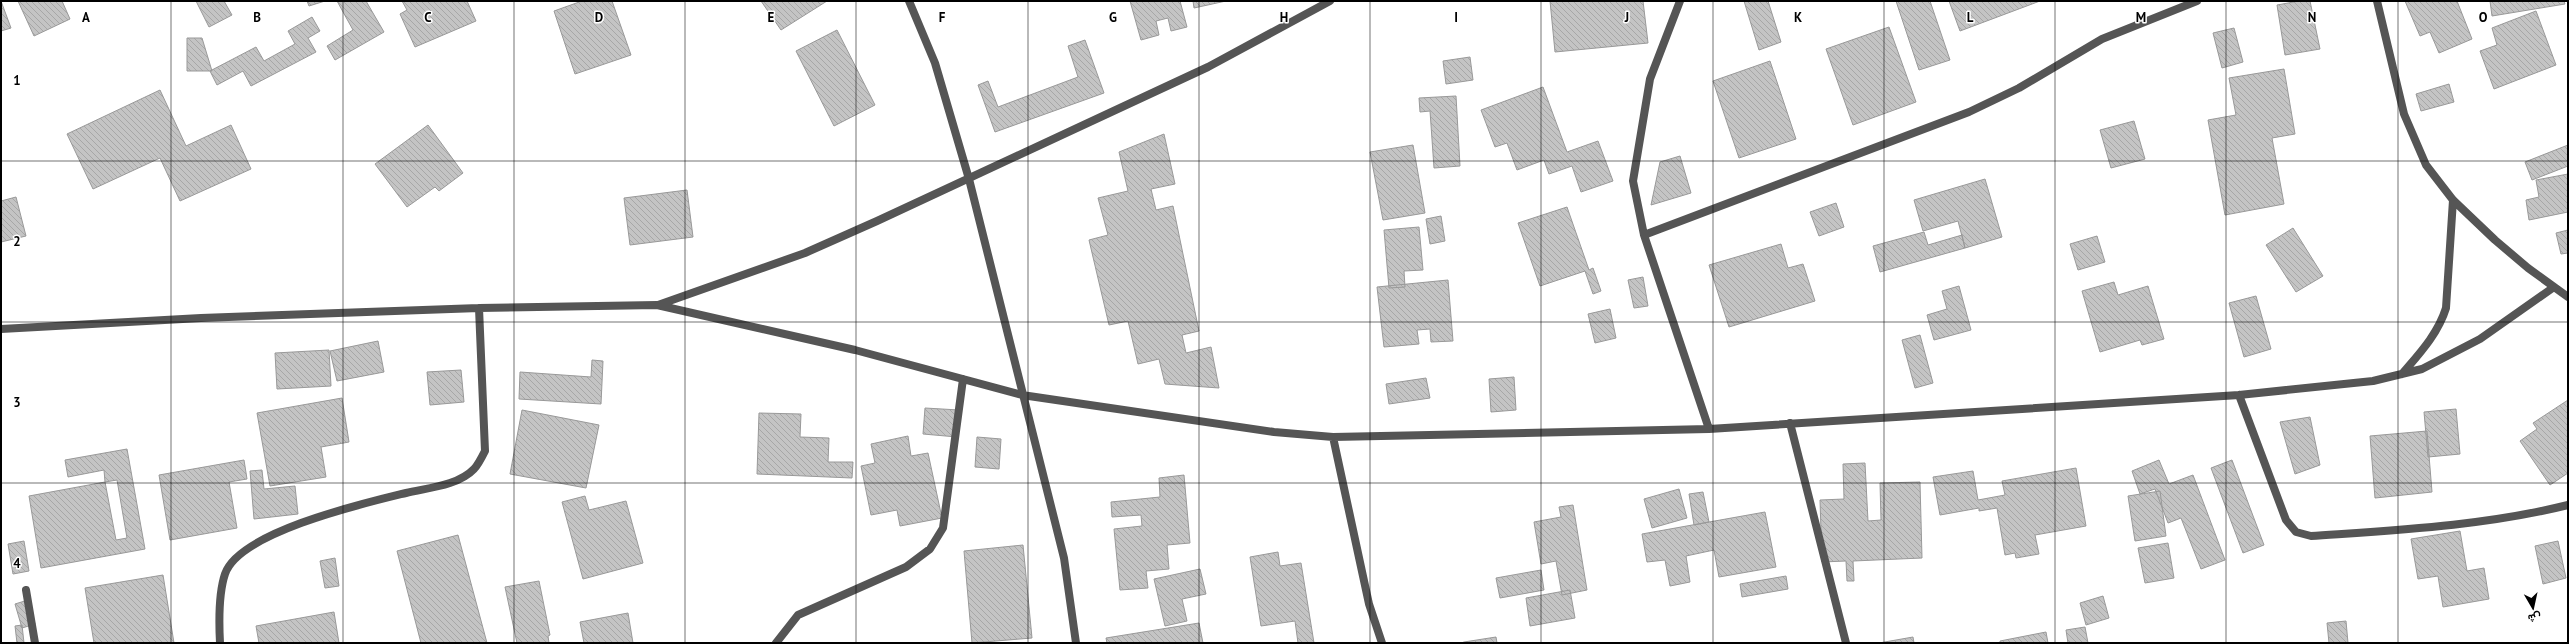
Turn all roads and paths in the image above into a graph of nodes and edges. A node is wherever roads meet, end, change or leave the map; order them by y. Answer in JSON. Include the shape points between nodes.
{"nodes":[{"id":1,"x":909,"y":1,"type":"edge"},
{"id":2,"x":1330,"y":1,"type":"edge"},
{"id":3,"x":1680,"y":1,"type":"edge"},
{"id":4,"x":2197,"y":1,"type":"edge"},
{"id":5,"x":2377,"y":1,"type":"edge"},
{"id":6,"x":969,"y":179,"type":"junction"},
{"id":7,"x":2453,"y":200,"type":"junction"},
{"id":8,"x":1644,"y":235,"type":"junction"},
{"id":9,"x":2554,"y":287,"type":"junction"},
{"id":10,"x":2568,"y":297,"type":"edge"},
{"id":11,"x":657,"y":305,"type":"junction"},
{"id":12,"x":479,"y":308,"type":"junction"},
{"id":13,"x":1,"y":329,"type":"edge"},
{"id":14,"x":2402,"y":375,"type":"junction"},
{"id":15,"x":963,"y":379,"type":"junction"},
{"id":16,"x":1022,"y":395,"type":"junction"},
{"id":17,"x":2239,"y":395,"type":"junction"},
{"id":18,"x":1790,"y":423,"type":"junction"},
{"id":19,"x":1709,"y":429,"type":"junction"},
{"id":20,"x":1333,"y":437,"type":"junction"},
{"id":21,"x":2568,"y":505,"type":"edge"},
{"id":22,"x":26,"y":590,"type":"dead end"},
{"id":23,"x":35,"y":643,"type":"edge"},
{"id":24,"x":220,"y":643,"type":"edge"},
{"id":25,"x":776,"y":643,"type":"edge"},
{"id":26,"x":1076,"y":643,"type":"edge"},
{"id":27,"x":1382,"y":643,"type":"edge"},
{"id":28,"x":1846,"y":643,"type":"edge"}],
"edges":[{"from":1,"to":6,"type":"street","via":[[936,63]]},
{"from":2,"to":6,"type":"street","via":[[1208,68]]},
{"from":3,"to":8,"type":"street","via":[[1650,79],[1641,125],[1633,181]]},
{"from":4,"to":8,"type":"street","via":[[2102,39],[2019,88],[1969,112]]},
{"from":5,"to":7,"type":"street","via":[[2404,114],[2426,165]]},
{"from":6,"to":11,"type":"street","via":[[805,253]]},
{"from":6,"to":16,"type":"street"},
{"from":7,"to":9,"type":"street","via":[[2495,240]]},
{"from":7,"to":14,"type":"street","via":[[2446,308],[2442,321],[2425,347]]},
{"from":8,"to":19,"type":"street"},
{"from":9,"to":10,"type":"street"},
{"from":9,"to":14,"type":"street","via":[[2480,338],[2422,369]]},
{"from":11,"to":12,"type":"street"},
{"from":11,"to":15,"type":"street","via":[[855,350]]},
{"from":12,"to":13,"type":"street","via":[[201,318]]},
{"from":12,"to":24,"type":"street","via":[[485,451],[474,470],[454,481],[367,502],[316,518],[250,545],[234,558],[225,574],[219,624]]},
{"from":14,"to":17,"type":"street","via":[[2373,381]]},
{"from":15,"to":16,"type":"street"},
{"from":15,"to":25,"type":"street","via":[[943,528],[930,549],[906,567],[798,615]]},
{"from":16,"to":20,"type":"street","via":[[1250,429]]},
{"from":16,"to":26,"type":"street","via":[[1064,558]]},
{"from":17,"to":18,"type":"street"},
{"from":17,"to":21,"type":"street","via":[[2286,520],[2296,532],[2311,536],[2460,526],[2522,516]]},
{"from":18,"to":19,"type":"street"},
{"from":18,"to":28,"type":"street"},
{"from":19,"to":20,"type":"street"},
{"from":20,"to":27,"type":"street","via":[[1369,604]]},
{"from":22,"to":23,"type":"street"}]}
